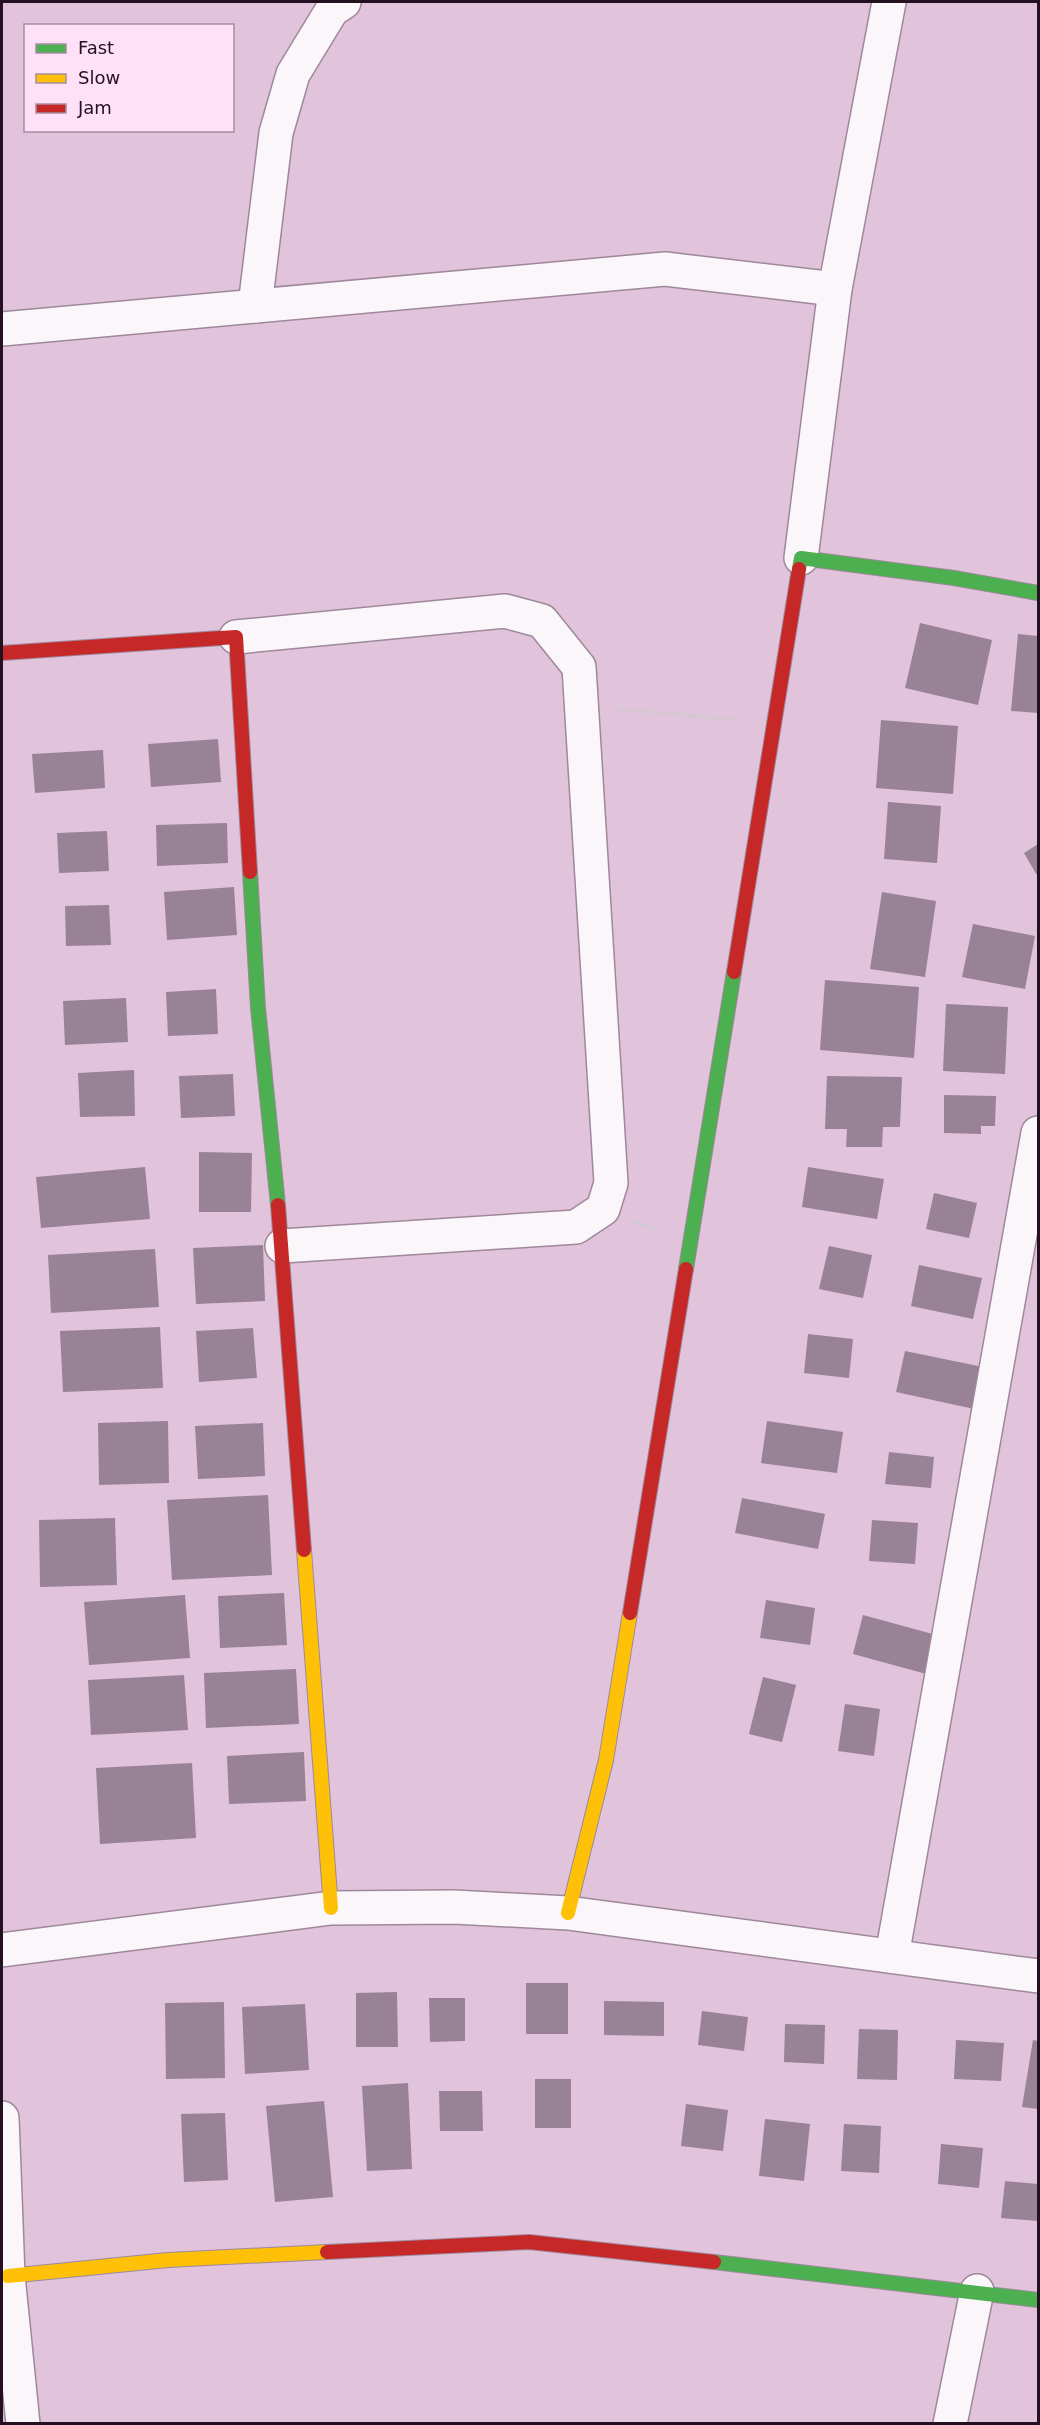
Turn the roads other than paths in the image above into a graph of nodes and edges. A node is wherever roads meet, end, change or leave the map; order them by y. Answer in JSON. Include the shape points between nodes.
{"nodes":[{"id":1,"x":344,"y":2,"type":"edge"},
{"id":2,"x":890,"y":2,"type":"edge"},
{"id":3,"x":835,"y":289,"type":"junction"},
{"id":4,"x":255,"y":306,"type":"junction"},
{"id":5,"x":2,"y":329,"type":"edge"},
{"id":6,"x":801,"y":558,"type":"junction"},
{"id":7,"x":1038,"y":593,"type":"edge"},
{"id":8,"x":236,"y":638,"type":"junction"},
{"id":9,"x":2,"y":653,"type":"edge"},
{"id":10,"x":1038,"y":1133,"type":"edge"},
{"id":11,"x":282,"y":1246,"type":"junction"},
{"id":12,"x":331,"y":1908,"type":"junction"},
{"id":13,"x":568,"y":1913,"type":"junction"},
{"id":14,"x":2,"y":1950,"type":"edge"},
{"id":15,"x":892,"y":1956,"type":"junction"},
{"id":16,"x":1038,"y":1976,"type":"edge"},
{"id":17,"x":2,"y":2118,"type":"edge"},
{"id":18,"x":8,"y":2276,"type":"junction"},
{"id":19,"x":977,"y":2291,"type":"junction"},
{"id":20,"x":1038,"y":2301,"type":"edge"},
{"id":21,"x":23,"y":2424,"type":"edge"},
{"id":22,"x":950,"y":2424,"type":"edge"}],
"edges":[{"from":1,"to":4,"type":"street","via":[[332,9],[293,74],[287,94],[276,133]]},
{"from":2,"to":3,"type":"street"},
{"from":3,"to":4,"type":"street","via":[[665,269]]},
{"from":3,"to":6,"type":"street"},
{"from":4,"to":5,"type":"street"},
{"from":6,"to":7,"type":"street"},
{"from":6,"to":13,"type":"street","via":[[606,1760]]},
{"from":8,"to":9,"type":"street"},
{"from":8,"to":11,"type":"street","via":[[258,1008]]},
{"from":8,"to":11,"type":"street","via":[[505,610],[542,621],[579,668],[612,1183],[603,1209],[576,1227]]},
{"from":10,"to":15,"type":"street"},
{"from":11,"to":12,"type":"street"},
{"from":12,"to":13,"type":"street","via":[[454,1907]]},
{"from":12,"to":14,"type":"street"},
{"from":13,"to":15,"type":"street"},
{"from":15,"to":16,"type":"street"},
{"from":17,"to":18,"type":"street"},
{"from":18,"to":19,"type":"street","via":[[168,2260],[529,2242]]},
{"from":18,"to":21,"type":"street"},
{"from":19,"to":20,"type":"street"},
{"from":19,"to":22,"type":"street"}]}
